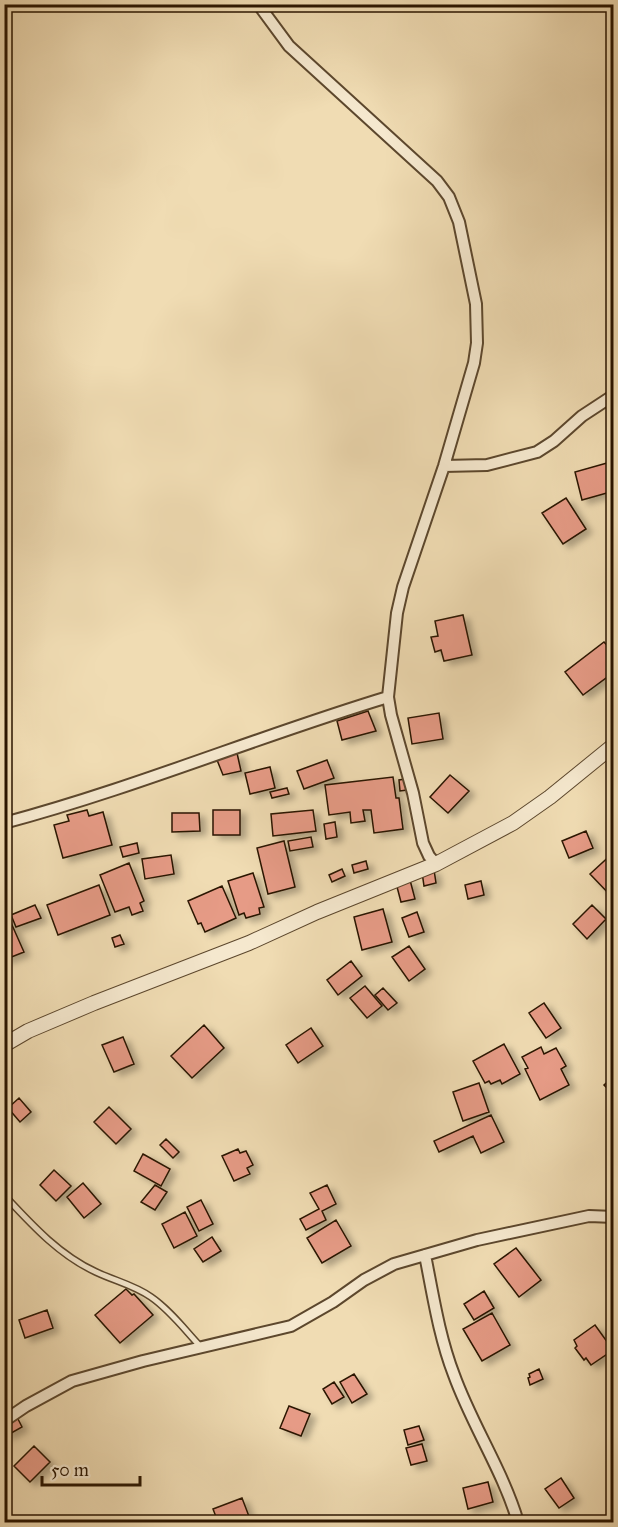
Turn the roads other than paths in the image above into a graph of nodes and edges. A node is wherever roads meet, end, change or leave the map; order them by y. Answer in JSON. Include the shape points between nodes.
{"nodes":[{"id":1,"x":258,"y":4,"type":"edge"},
{"id":2,"x":614,"y":395,"type":"edge"},
{"id":3,"x":444,"y":466,"type":"junction"},
{"id":4,"x":388,"y":697,"type":"junction"},
{"id":5,"x":614,"y":746,"type":"edge"},
{"id":6,"x":4,"y":823,"type":"edge"},
{"id":7,"x":436,"y":864,"type":"junction"},
{"id":8,"x":4,"y":1045,"type":"edge"},
{"id":9,"x":4,"y":1195,"type":"edge"},
{"id":10,"x":614,"y":1217,"type":"edge"},
{"id":11,"x":425,"y":1255,"type":"junction"},
{"id":12,"x":201,"y":1348,"type":"junction"},
{"id":13,"x":4,"y":1421,"type":"edge"},
{"id":14,"x":518,"y":1522,"type":"edge"}],
"edges":[{"from":1,"to":3,"type":"street","via":[[289,46],[437,181],[449,197],[470,267],[477,343]]},
{"from":2,"to":3,"type":"street","via":[[537,452],[487,465]]},
{"from":3,"to":4,"type":"street","via":[[403,587]]},
{"from":4,"to":6,"type":"street","via":[[66,806]]},
{"from":4,"to":7,"type":"street","via":[[423,843]]},
{"from":5,"to":7,"type":"street","via":[[513,823]]},
{"from":7,"to":8,"type":"street","via":[[94,1003]]},
{"from":9,"to":12,"type":"lane","via":[[60,1249],[96,1272],[129,1284],[154,1299]]},
{"from":10,"to":11,"type":"street","via":[[589,1216]]},
{"from":11,"to":12,"type":"street","via":[[394,1264],[291,1326]]},
{"from":11,"to":14,"type":"street","via":[[453,1374]]},
{"from":12,"to":13,"type":"street","via":[[72,1381]]}]}
